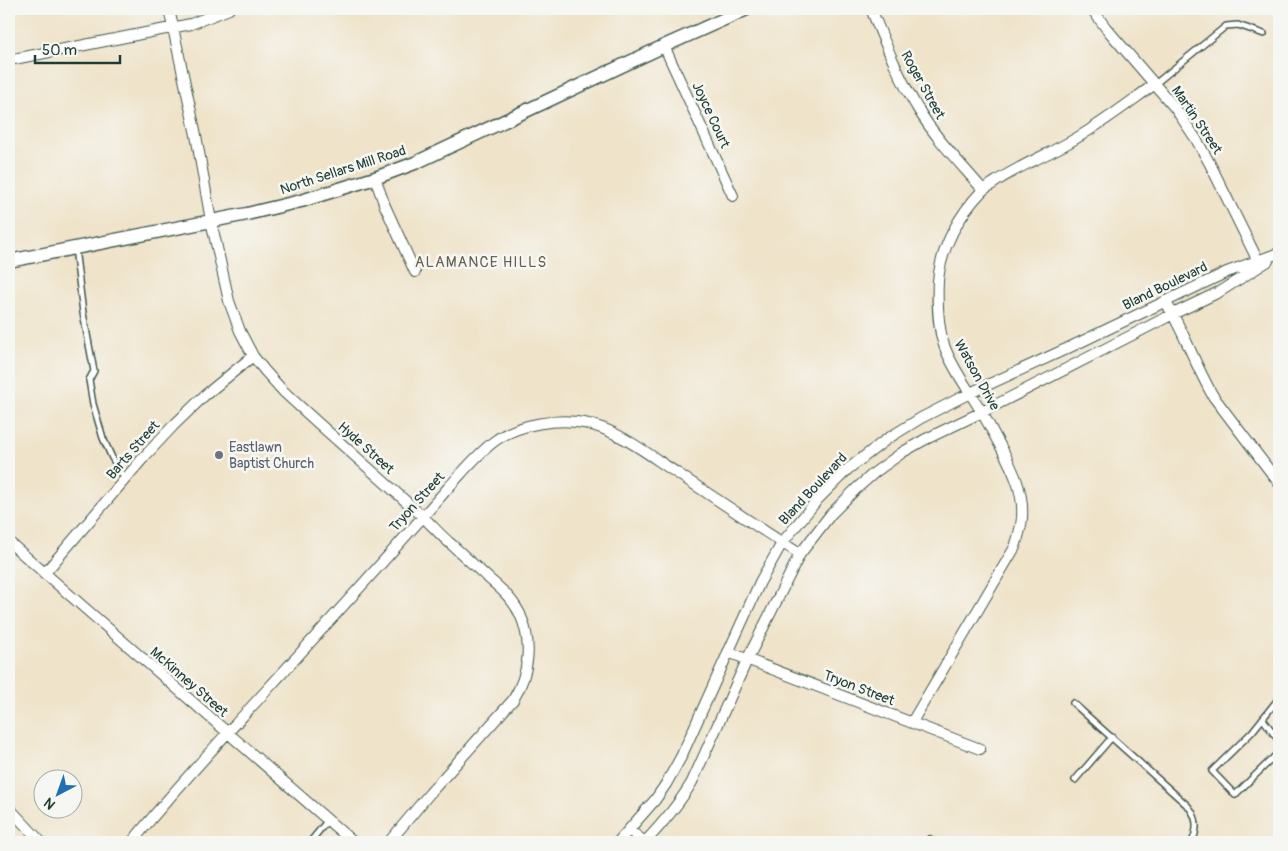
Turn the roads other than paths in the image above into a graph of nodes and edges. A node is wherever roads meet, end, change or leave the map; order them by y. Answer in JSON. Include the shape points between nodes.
{"nodes":[{"id":1,"x":169,"y":9,"type":"edge"},
{"id":2,"x":229,"y":9,"type":"edge"},
{"id":3,"x":747,"y":9,"type":"edge"},
{"id":4,"x":871,"y":9,"type":"edge"},
{"id":5,"x":1092,"y":9,"type":"edge"},
{"id":6,"x":173,"y":27,"type":"junction"},
{"id":7,"x":1264,"y":34,"type":"dead end"},
{"id":8,"x":664,"y":46,"type":"junction"},
{"id":9,"x":9,"y":60,"type":"edge"},
{"id":10,"x":1155,"y":84,"type":"junction"},
{"id":11,"x":375,"y":178,"type":"junction"},
{"id":12,"x":983,"y":190,"type":"junction"},
{"id":13,"x":733,"y":196,"type":"dead end"},
{"id":14,"x":211,"y":221,"type":"junction"},
{"id":15,"x":75,"y":247,"type":"junction"},
{"id":16,"x":1279,"y":254,"type":"edge"},
{"id":17,"x":9,"y":261,"type":"edge"},
{"id":18,"x":1258,"y":261,"type":"junction"},
{"id":19,"x":415,"y":272,"type":"dead end"},
{"id":20,"x":1165,"y":301,"type":"junction"},
{"id":21,"x":1173,"y":314,"type":"junction"},
{"id":22,"x":253,"y":356,"type":"junction"},
{"id":23,"x":970,"y":394,"type":"junction"},
{"id":24,"x":982,"y":412,"type":"junction"},
{"id":25,"x":1275,"y":469,"type":"edge"},
{"id":26,"x":125,"y":479,"type":"junction"},
{"id":27,"x":1279,"y":483,"type":"edge"},
{"id":28,"x":423,"y":517,"type":"junction"},
{"id":29,"x":9,"y":542,"type":"edge"},
{"id":30,"x":782,"y":543,"type":"junction"},
{"id":31,"x":800,"y":554,"type":"junction"},
{"id":32,"x":44,"y":574,"type":"junction"},
{"id":33,"x":728,"y":652,"type":"junction"},
{"id":34,"x":747,"y":660,"type":"junction"},
{"id":35,"x":1279,"y":698,"type":"edge"},
{"id":36,"x":1074,"y":703,"type":"dead end"},
{"id":37,"x":1263,"y":719,"type":"junction"},
{"id":38,"x":912,"y":722,"type":"junction"},
{"id":39,"x":226,"y":732,"type":"junction"},
{"id":40,"x":1112,"y":737,"type":"junction"},
{"id":41,"x":1279,"y":741,"type":"edge"},
{"id":42,"x":980,"y":749,"type":"dead end"},
{"id":43,"x":1279,"y":752,"type":"edge"},
{"id":44,"x":1075,"y":780,"type":"dead end"},
{"id":45,"x":9,"y":808,"type":"edge"},
{"id":46,"x":328,"y":820,"type":"junction"},
{"id":47,"x":630,"y":830,"type":"junction"},
{"id":48,"x":41,"y":842,"type":"edge"},
{"id":49,"x":132,"y":842,"type":"edge"},
{"id":50,"x":310,"y":842,"type":"edge"},
{"id":51,"x":353,"y":842,"type":"edge"},
{"id":52,"x":389,"y":842,"type":"edge"},
{"id":53,"x":618,"y":842,"type":"edge"},
{"id":54,"x":645,"y":842,"type":"edge"},
{"id":55,"x":1192,"y":842,"type":"edge"}],
"edges":[{"from":1,"to":6,"type":"street","name":"Hyde Street"},
{"from":2,"to":6,"type":"street","via":[[191,24]]},
{"from":3,"to":8,"type":"street","name":"North Sellars Mill Road"},
{"from":4,"to":12,"type":"street","name":"Roger Street","via":[[918,109],[934,133]]},
{"from":5,"to":10,"type":"street","name":"Martin Street"},
{"from":6,"to":9,"type":"street"},
{"from":6,"to":14,"type":"street","name":"Hyde Street"},
{"from":7,"to":10,"type":"lane","via":[[1238,25],[1226,26]]},
{"from":8,"to":11,"type":"street","name":"North Sellars Mill Road","via":[[415,163]]},
{"from":8,"to":13,"type":"street","name":"Joyce Court"},
{"from":10,"to":12,"type":"street","name":"Watson Drive","via":[[1098,125],[1015,169]]},
{"from":10,"to":18,"type":"street","name":"Martin Street","via":[[1196,139]]},
{"from":11,"to":14,"type":"street","name":"North Sellars Mill Road","via":[[301,201]]},
{"from":11,"to":19,"type":"street"},
{"from":12,"to":23,"type":"street","name":"Watson Drive","via":[[962,216],[947,245],[937,294],[944,347]]},
{"from":14,"to":15,"type":"street","name":"North Sellars Mill Road"},
{"from":14,"to":22,"type":"street","name":"Hyde Street","via":[[229,301]]},
{"from":15,"to":17,"type":"street","name":"North Sellars Mill Road"},
{"from":15,"to":26,"type":"lane","via":[[94,371],[89,380],[93,404],[103,438]]},
{"from":16,"to":18,"type":"street","name":"Bland Boulevard"},
{"from":16,"to":21,"type":"street","name":"Bland Boulevard","via":[[1219,292]]},
{"from":18,"to":20,"type":"street","name":"Bland Boulevard","via":[[1226,272]]},
{"from":20,"to":21,"type":"street"},
{"from":20,"to":23,"type":"street","name":"Bland Boulevard"},
{"from":21,"to":24,"type":"street","name":"Bland Boulevard"},
{"from":21,"to":25,"type":"street","via":[[1213,396]]},
{"from":22,"to":26,"type":"street","name":"Barts Street","via":[[204,396]]},
{"from":22,"to":28,"type":"street","name":"Hyde Street","via":[[283,391]]},
{"from":23,"to":24,"type":"street","name":"Watson Drive"},
{"from":23,"to":30,"type":"street","name":"Bland Boulevard","via":[[921,418],[866,454],[818,499]]},
{"from":24,"to":31,"type":"street","name":"Bland Boulevard","via":[[924,440],[874,473],[831,514]]},
{"from":24,"to":38,"type":"street","name":"Watson Drive","via":[[1018,482],[1022,500],[1020,530],[1015,547]]},
{"from":25,"to":27,"type":"street"},
{"from":26,"to":32,"type":"street","name":"Barts Street"},
{"from":28,"to":30,"type":"street","name":"Tryon Street","via":[[476,458],[497,440],[522,428],[552,421],[583,423],[607,430],[640,449]]},
{"from":28,"to":39,"type":"street","name":"Tryon Street"},
{"from":28,"to":52,"type":"street","name":"Hyde Street","via":[[508,596],[525,630],[528,660],[513,700]]},
{"from":29,"to":32,"type":"street","name":"McKinney Street"},
{"from":30,"to":31,"type":"street","name":"Tryon Street"},
{"from":30,"to":33,"type":"street","name":"Bland Boulevard"},
{"from":31,"to":34,"type":"street","name":"Bland Boulevard"},
{"from":32,"to":39,"type":"street","name":"McKinney Street"},
{"from":33,"to":34,"type":"street","name":"Tryon Street"},
{"from":33,"to":47,"type":"street","name":"Bland Boulevard","via":[[681,757],[655,800]]},
{"from":34,"to":38,"type":"street","name":"Tryon Street"},
{"from":34,"to":54,"type":"street","name":"Bland Boulevard","via":[[692,782],[665,821]]},
{"from":35,"to":37,"type":"lane"},
{"from":36,"to":40,"type":"lane"},
{"from":37,"to":41,"type":"lane"},
{"from":37,"to":43,"type":"lane","via":[[1212,771],[1235,795]]},
{"from":38,"to":42,"type":"street","name":"Tryon Street"},
{"from":39,"to":46,"type":"street","name":"McKinney Street"},
{"from":39,"to":49,"type":"street","name":"Tryon Street"},
{"from":40,"to":44,"type":"lane"},
{"from":40,"to":55,"type":"lane","via":[[1195,815],[1197,826]]},
{"from":45,"to":48,"type":"street"},
{"from":46,"to":50,"type":"lane"},
{"from":46,"to":51,"type":"street","name":"McKinney Street"},
{"from":47,"to":53,"type":"street","name":"Bland Boulevard"},
{"from":47,"to":54,"type":"street"}]}
